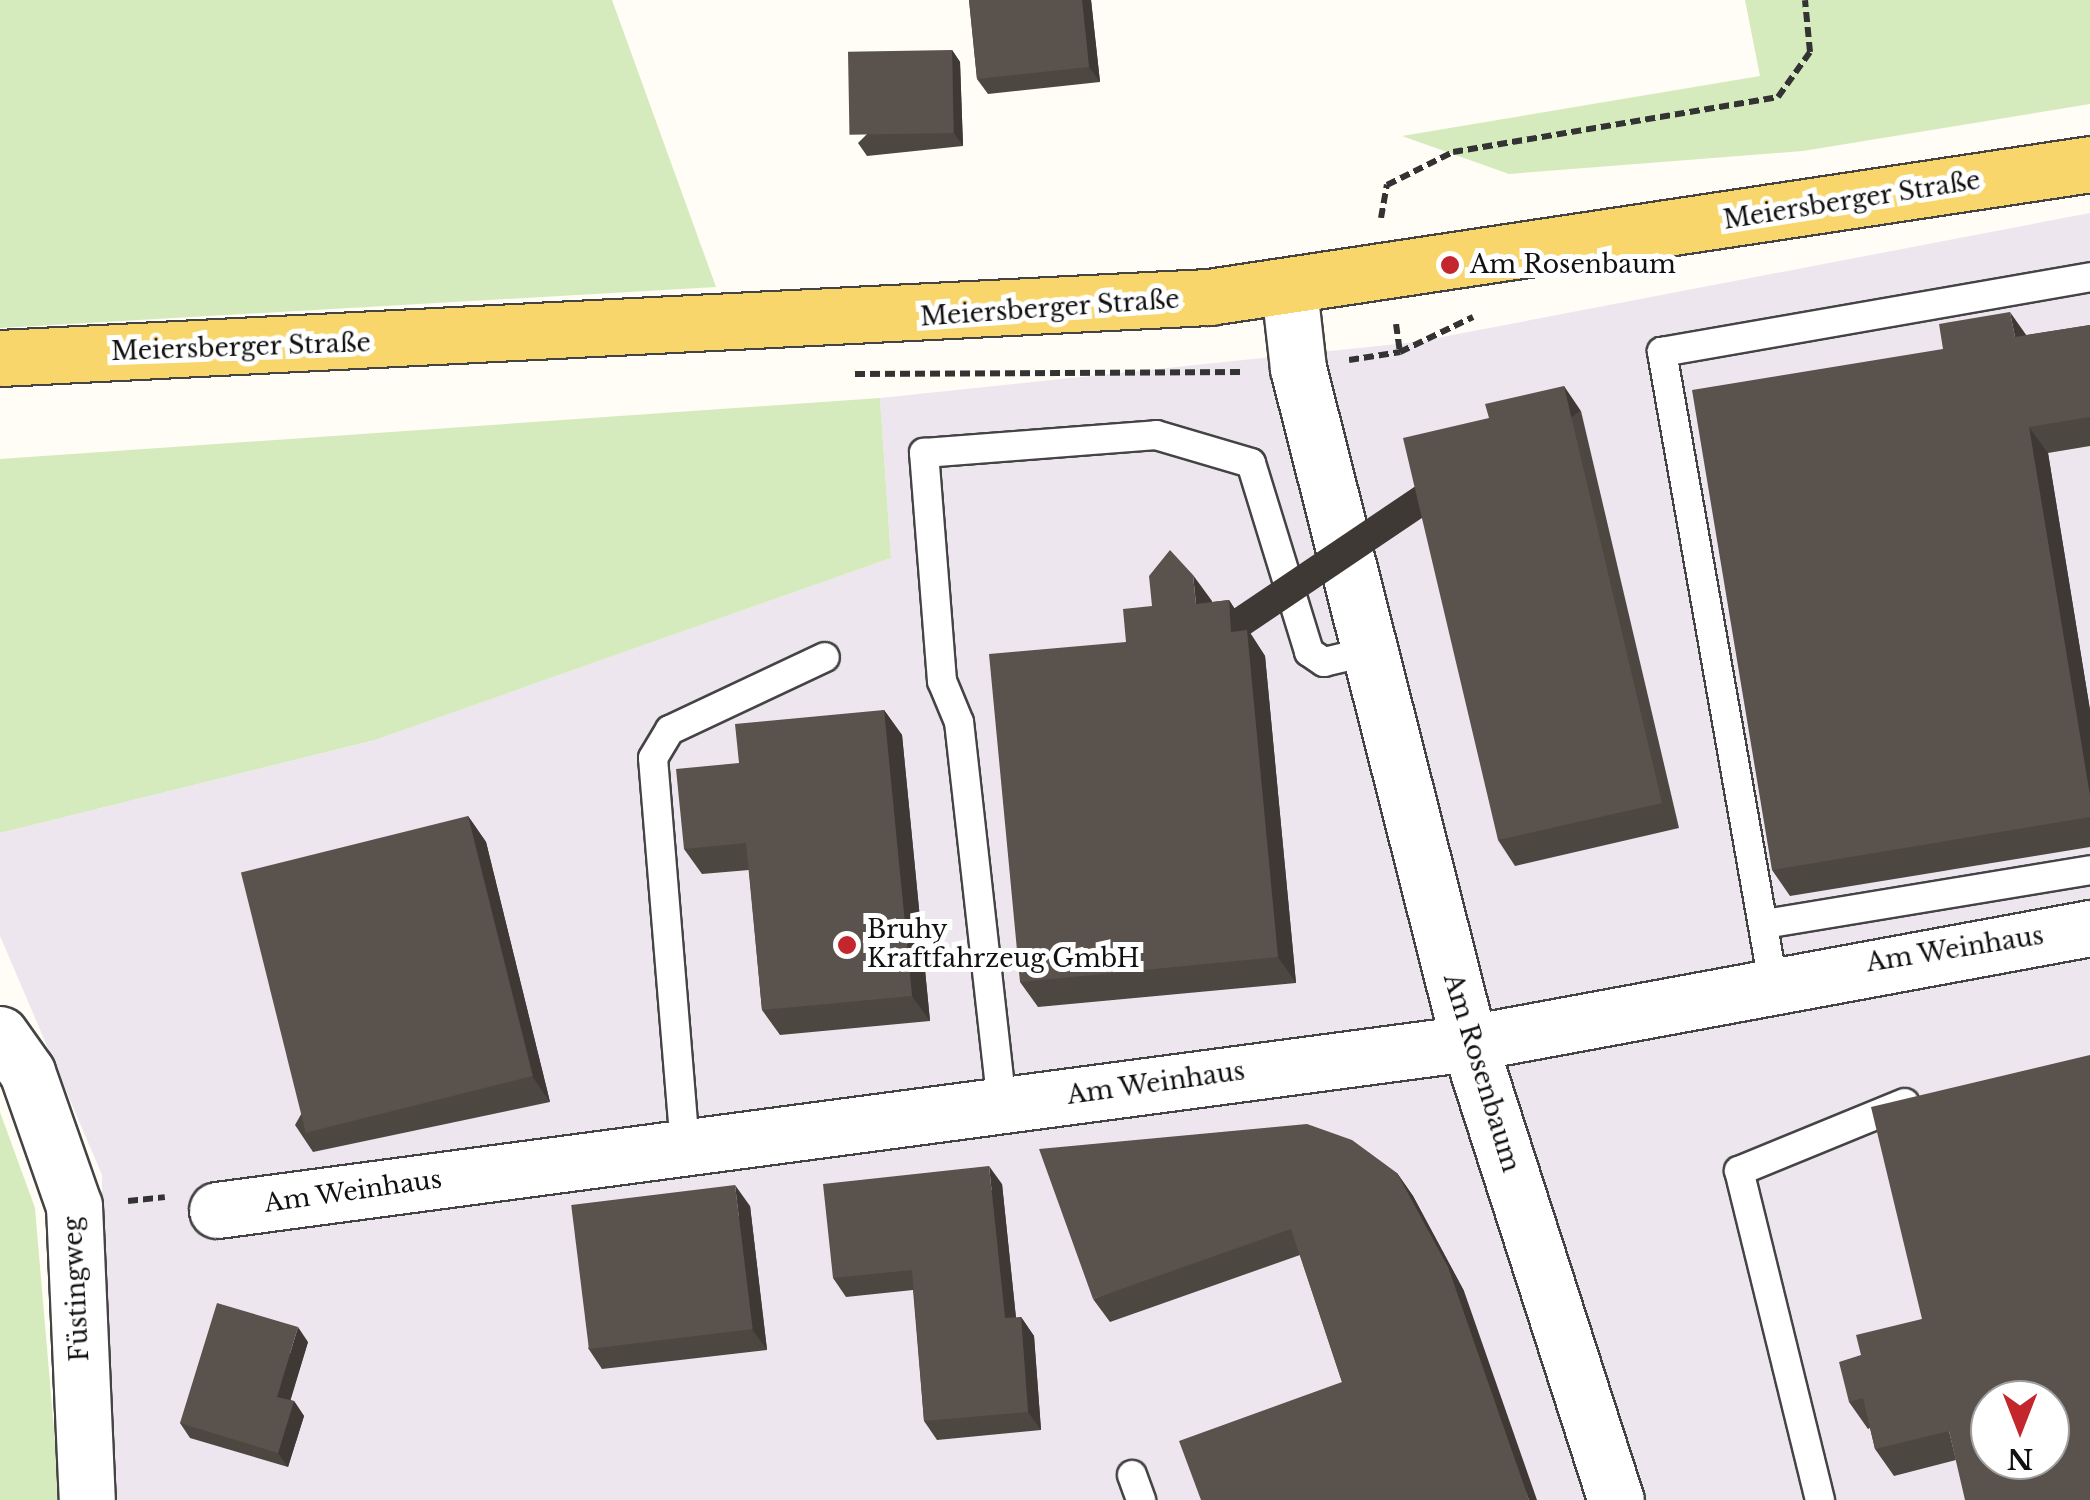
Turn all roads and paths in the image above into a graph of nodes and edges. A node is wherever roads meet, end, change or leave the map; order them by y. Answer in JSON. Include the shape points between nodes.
{"nodes":[{"id":1,"x":1806,"y":0,"type":"edge"},
{"id":2,"x":2090,"y":164,"type":"edge"},
{"id":3,"x":1388,"y":276,"type":"junction"},
{"id":4,"x":2090,"y":277,"type":"edge"},
{"id":5,"x":1289,"y":289,"type":"junction"},
{"id":6,"x":1400,"y":352,"type":"dead end"},
{"id":7,"x":0,"y":358,"type":"edge"},
{"id":8,"x":1370,"y":651,"type":"junction"},
{"id":9,"x":825,"y":657,"type":"dead end"},
{"id":10,"x":2090,"y":870,"type":"edge"},
{"id":11,"x":1765,"y":924,"type":"junction"},
{"id":12,"x":2090,"y":928,"type":"edge"},
{"id":13,"x":1773,"y":983,"type":"junction"},
{"id":14,"x":0,"y":1034,"type":"edge"},
{"id":15,"x":1469,"y":1042,"type":"junction"},
{"id":16,"x":1940,"y":1094,"type":"edge"},
{"id":17,"x":1002,"y":1105,"type":"junction"},
{"id":18,"x":685,"y":1147,"type":"junction"},
{"id":19,"x":74,"y":1206,"type":"junction"},
{"id":20,"x":217,"y":1210,"type":"joint"},
{"id":21,"x":1613,"y":1499,"type":"edge"},
{"id":22,"x":87,"y":1500,"type":"edge"},
{"id":23,"x":1820,"y":1500,"type":"edge"}],
"edges":[{"from":1,"to":3,"type":"path","via":[[1810,52],[1778,97],[1453,152],[1388,185],[1378,198]]},
{"from":2,"to":3,"type":"main road","name":"Meiersberger Straße"},
{"from":3,"to":5,"type":"main road","name":"Meiersberger Straße"},
{"from":3,"to":6,"type":"path"},
{"from":4,"to":11,"type":"lane","via":[[1662,352]]},
{"from":5,"to":7,"type":"main road","name":"Meiersberger Straße","via":[[786,324]]},
{"from":5,"to":8,"type":"street","name":"Am Rosenbaum","via":[[1298,368]]},
{"from":8,"to":15,"type":"street","name":"Am Rosenbaum"},
{"from":8,"to":17,"type":"lane","via":[[1324,662],[1310,652],[1251,462],[1156,436],[924,454],[942,681],[959,722]]},
{"from":9,"to":18,"type":"lane","via":[[670,730],[653,758]]},
{"from":10,"to":11,"type":"lane"},
{"from":11,"to":13,"type":"lane"},
{"from":12,"to":13,"type":"street","name":"Am Weinhaus"},
{"from":13,"to":15,"type":"street","name":"Am Weinhaus"},
{"from":14,"to":19,"type":"street","name":"Füstingweg","via":[[27,1072]]},
{"from":15,"to":17,"type":"street","name":"Am Weinhaus"},
{"from":15,"to":21,"type":"street","name":"Am Rosenbaum"},
{"from":16,"to":23,"type":"lane","via":[[1739,1171]]},
{"from":17,"to":18,"type":"street","name":"Am Weinhaus"},
{"from":18,"to":20,"type":"street","name":"Am Weinhaus"},
{"from":19,"to":20,"type":"path","via":[[190,1195]]},
{"from":19,"to":22,"type":"street","name":"Füstingweg"}]}
